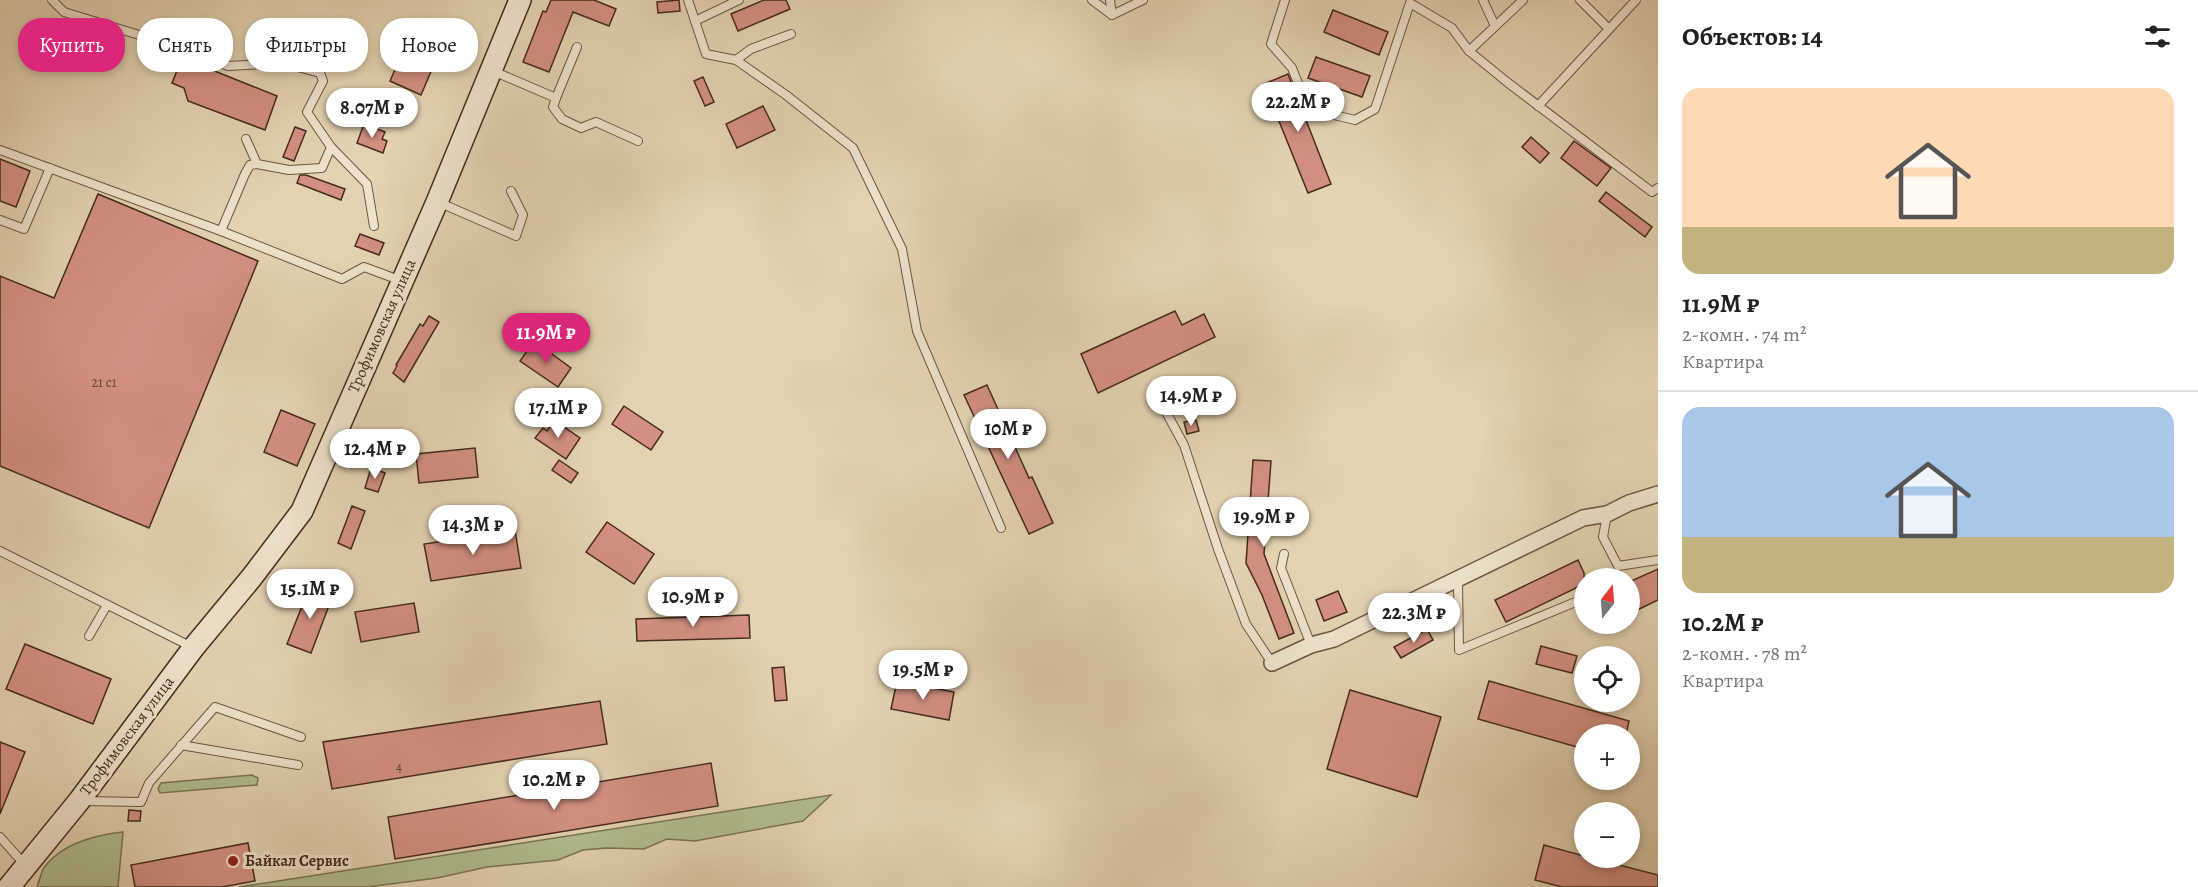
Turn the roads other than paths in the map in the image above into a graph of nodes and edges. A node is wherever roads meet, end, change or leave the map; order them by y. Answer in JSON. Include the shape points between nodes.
{"nodes":[{"id":1,"x":52,"y":0,"type":"edge"},
{"id":2,"x":520,"y":0,"type":"edge"},
{"id":3,"x":688,"y":0,"type":"edge"},
{"id":4,"x":739,"y":0,"type":"edge"},
{"id":5,"x":1092,"y":0,"type":"edge"},
{"id":6,"x":1110,"y":0,"type":"edge"},
{"id":7,"x":1143,"y":0,"type":"edge"},
{"id":8,"x":1285,"y":0,"type":"edge"},
{"id":9,"x":1483,"y":0,"type":"edge"},
{"id":10,"x":1523,"y":0,"type":"edge"},
{"id":11,"x":1580,"y":0,"type":"edge"},
{"id":12,"x":1636,"y":0,"type":"edge"},
{"id":13,"x":1411,"y":1,"type":"edge"},
{"id":14,"x":1112,"y":15,"type":"junction"},
{"id":15,"x":695,"y":21,"type":"junction"},
{"id":16,"x":1495,"y":26,"type":"junction"},
{"id":17,"x":1609,"y":29,"type":"junction"},
{"id":18,"x":791,"y":34,"type":"dead end"},
{"id":19,"x":577,"y":47,"type":"dead end"},
{"id":20,"x":1469,"y":51,"type":"junction"},
{"id":21,"x":736,"y":60,"type":"junction"},
{"id":22,"x":490,"y":70,"type":"junction"},
{"id":23,"x":556,"y":98,"type":"junction"},
{"id":24,"x":1538,"y":106,"type":"junction"},
{"id":25,"x":246,"y":139,"type":"dead end"},
{"id":26,"x":638,"y":141,"type":"dead end"},
{"id":27,"x":331,"y":147,"type":"junction"},
{"id":28,"x":0,"y":150,"type":"edge"},
{"id":29,"x":257,"y":164,"type":"junction"},
{"id":30,"x":50,"y":168,"type":"junction"},
{"id":31,"x":1658,"y":188,"type":"edge"},
{"id":32,"x":511,"y":191,"type":"dead end"},
{"id":33,"x":437,"y":202,"type":"junction"},
{"id":34,"x":0,"y":220,"type":"edge"},
{"id":35,"x":374,"y":226,"type":"dead end"},
{"id":36,"x":221,"y":231,"type":"junction"},
{"id":37,"x":402,"y":281,"type":"junction"},
{"id":38,"x":1154,"y":390,"type":"dead end"},
{"id":39,"x":1658,"y":494,"type":"edge"},
{"id":40,"x":1606,"y":514,"type":"junction"},
{"id":41,"x":1001,"y":528,"type":"dead end"},
{"id":42,"x":0,"y":551,"type":"edge"},
{"id":43,"x":1284,"y":554,"type":"dead end"},
{"id":44,"x":1658,"y":560,"type":"edge"},
{"id":45,"x":1458,"y":580,"type":"junction"},
{"id":46,"x":1574,"y":603,"type":"edge"},
{"id":47,"x":107,"y":605,"type":"junction"},
{"id":48,"x":89,"y":636,"type":"dead end"},
{"id":49,"x":1311,"y":645,"type":"junction"},
{"id":50,"x":194,"y":647,"type":"junction"},
{"id":51,"x":1272,"y":663,"type":"joint"},
{"id":52,"x":301,"y":737,"type":"dead end"},
{"id":53,"x":181,"y":745,"type":"junction"},
{"id":54,"x":298,"y":765,"type":"dead end"},
{"id":55,"x":79,"y":801,"type":"junction"},
{"id":56,"x":0,"y":837,"type":"edge"},
{"id":57,"x":26,"y":866,"type":"junction"},
{"id":58,"x":9,"y":887,"type":"edge"}],
"edges":[{"from":1,"to":27,"type":"lane","via":[[64,12],[228,66],[283,63],[320,73],[323,81],[307,112]]},
{"from":2,"to":22,"type":"street","name":"Трофимовская улица"},
{"from":3,"to":15,"type":"lane"},
{"from":4,"to":15,"type":"lane"},
{"from":5,"to":14,"type":"lane"},
{"from":6,"to":14,"type":"lane"},
{"from":7,"to":14,"type":"lane"},
{"from":8,"to":13,"type":"lane","via":[[1271,44],[1292,68],[1304,98],[1330,114],[1354,120],[1375,109]]},
{"from":9,"to":16,"type":"lane"},
{"from":10,"to":16,"type":"lane"},
{"from":11,"to":17,"type":"lane"},
{"from":12,"to":17,"type":"lane"},
{"from":13,"to":20,"type":"lane","via":[[1452,28]]},
{"from":15,"to":21,"type":"lane","via":[[706,54]]},
{"from":16,"to":20,"type":"lane"},
{"from":17,"to":24,"type":"lane"},
{"from":18,"to":21,"type":"lane","via":[[751,49]]},
{"from":19,"to":23,"type":"lane"},
{"from":20,"to":24,"type":"lane"},
{"from":21,"to":41,"type":"lane","via":[[853,148],[902,249],[917,331]]},
{"from":22,"to":23,"type":"lane"},
{"from":22,"to":33,"type":"street","name":"Трофимовская улица"},
{"from":23,"to":26,"type":"lane","via":[[553,107],[562,119],[581,128],[596,122]]},
{"from":24,"to":31,"type":"lane","via":[[1652,192]]},
{"from":25,"to":29,"type":"lane"},
{"from":27,"to":29,"type":"lane","via":[[322,168],[290,170]]},
{"from":27,"to":35,"type":"lane","via":[[367,184]]},
{"from":28,"to":30,"type":"lane"},
{"from":29,"to":36,"type":"lane","via":[[250,165],[245,174]]},
{"from":30,"to":34,"type":"lane","via":[[24,229]]},
{"from":30,"to":36,"type":"lane"},
{"from":32,"to":33,"type":"lane","via":[[523,214],[516,236]]},
{"from":33,"to":37,"type":"street","name":"Трофимовская улица"},
{"from":36,"to":37,"type":"lane","via":[[342,279],[364,267]]},
{"from":37,"to":50,"type":"street","name":"Трофимовская улица","via":[[302,511]]},
{"from":38,"to":51,"type":"lane","via":[[1184,445],[1246,624]]},
{"from":39,"to":40,"type":"street"},
{"from":40,"to":44,"type":"lane","via":[[1603,537],[1618,566]]},
{"from":40,"to":45,"type":"street","via":[[1583,518]]},
{"from":42,"to":47,"type":"lane"},
{"from":43,"to":49,"type":"lane","via":[[1281,568]]},
{"from":45,"to":46,"type":"lane","via":[[1459,650]]},
{"from":45,"to":49,"type":"street","via":[[1334,639]]},
{"from":47,"to":48,"type":"lane"},
{"from":47,"to":50,"type":"lane"},
{"from":49,"to":51,"type":"street"},
{"from":50,"to":55,"type":"street","name":"Трофимовская улица"},
{"from":52,"to":53,"type":"lane","via":[[215,707]]},
{"from":53,"to":54,"type":"lane"},
{"from":53,"to":55,"type":"lane","via":[[148,783],[141,802]]},
{"from":55,"to":57,"type":"street","name":"Трофимовская улица"},
{"from":56,"to":57,"type":"lane"},
{"from":57,"to":58,"type":"street","name":"Трофимовская улица"}]}
